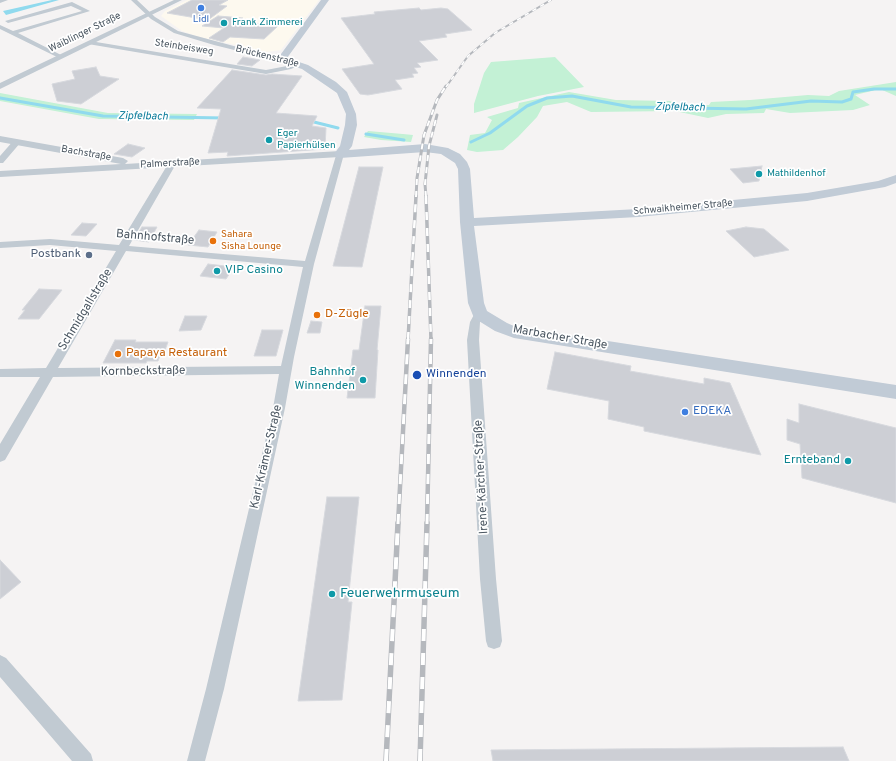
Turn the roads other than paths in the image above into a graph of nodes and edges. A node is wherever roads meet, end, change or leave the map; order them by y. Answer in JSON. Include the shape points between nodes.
{"nodes":[{"id":1,"x":5,"y":0,"type":"edge"},
{"id":2,"x":134,"y":0,"type":"edge"},
{"id":3,"x":179,"y":0,"type":"edge"},
{"id":4,"x":325,"y":0,"type":"edge"},
{"id":5,"x":0,"y":1,"type":"edge"},
{"id":6,"x":148,"y":15,"type":"junction"},
{"id":7,"x":0,"y":26,"type":"edge"},
{"id":8,"x":13,"y":33,"type":"junction"},
{"id":9,"x":90,"y":43,"type":"junction"},
{"id":10,"x":61,"y":57,"type":"junction"},
{"id":11,"x":279,"y":59,"type":"junction"},
{"id":12,"x":299,"y":64,"type":"junction"},
{"id":13,"x":0,"y":86,"type":"edge"},
{"id":14,"x":0,"y":139,"type":"edge"},
{"id":15,"x":17,"y":142,"type":"junction"},
{"id":16,"x":340,"y":154,"type":"junction"},
{"id":17,"x":0,"y":161,"type":"edge"},
{"id":18,"x":172,"y":164,"type":"junction"},
{"id":19,"x":0,"y":174,"type":"edge"},
{"id":20,"x":896,"y":178,"type":"edge"},
{"id":21,"x":467,"y":222,"type":"junction"},
{"id":22,"x":0,"y":245,"type":"edge"},
{"id":23,"x":122,"y":249,"type":"junction"},
{"id":24,"x":309,"y":264,"type":"junction"},
{"id":25,"x":480,"y":314,"type":"junction"},
{"id":26,"x":286,"y":370,"type":"junction"},
{"id":27,"x":0,"y":373,"type":"edge"},
{"id":28,"x":48,"y":373,"type":"junction"},
{"id":29,"x":896,"y":392,"type":"edge"},
{"id":30,"x":0,"y":456,"type":"edge"},
{"id":31,"x":494,"y":641,"type":"dead end"},
{"id":32,"x":0,"y":664,"type":"edge"},
{"id":33,"x":84,"y":761,"type":"edge"},
{"id":34,"x":196,"y":761,"type":"edge"}],
"edges":[{"from":1,"to":5,"type":"street"},
{"from":2,"to":6,"type":"street","name":"Brückenstraße"},
{"from":3,"to":6,"type":"street","name":"Waiblinger Straße"},
{"from":4,"to":11,"type":"main road","via":[[284,56]]},
{"from":6,"to":9,"type":"street","name":"Waiblinger Straße"},
{"from":6,"to":11,"type":"street","name":"Brückenstraße","via":[[176,32]]},
{"from":7,"to":8,"type":"street"},
{"from":7,"to":8,"type":"street","via":[[6,20],[72,4],[87,11]]},
{"from":8,"to":10,"type":"street"},
{"from":9,"to":10,"type":"street","name":"Waiblinger Straße"},
{"from":9,"to":12,"type":"street","name":"Steinbeisweg","via":[[266,72]]},
{"from":10,"to":13,"type":"street","name":"Waiblinger Straße"},
{"from":11,"to":12,"type":"main road","name":"Brückenstraße"},
{"from":12,"to":16,"type":"main road","name":"Brückenstraße","via":[[332,84],[342,92],[347,102],[351,125],[346,146]]},
{"from":14,"to":15,"type":"street","name":"Bachstraße"},
{"from":15,"to":17,"type":"street"},
{"from":15,"to":18,"type":"street","name":"Bachstraße","via":[[127,161]]},
{"from":16,"to":18,"type":"street","name":"Palmerstraße"},
{"from":16,"to":21,"type":"main road","via":[[418,148],[435,149],[450,154],[461,162],[464,169]]},
{"from":16,"to":24,"type":"street","name":"Karl-Krämer-Straße"},
{"from":18,"to":19,"type":"street","name":"Palmerstraße"},
{"from":18,"to":23,"type":"street","name":"Schmidgallstraße"},
{"from":20,"to":21,"type":"main road","name":"Schwaikheimer Straße","via":[[880,184],[808,197],[638,213]]},
{"from":21,"to":25,"type":"main road","via":[[476,303]]},
{"from":22,"to":23,"type":"street","name":"Bahnhofstraße","via":[[50,242]]},
{"from":23,"to":24,"type":"street","name":"Bahnhofstraße"},
{"from":23,"to":28,"type":"street","name":"Schmidgallstraße"},
{"from":24,"to":26,"type":"street","name":"Karl-Krämer-Straße"},
{"from":25,"to":29,"type":"main road","name":"Marbacher Straße","via":[[514,332]]},
{"from":25,"to":31,"type":"street","name":"Irene-Kärcher-Straße","via":[[475,322],[473,340]]},
{"from":26,"to":28,"type":"street","name":"Kornbeckstraße"},
{"from":26,"to":34,"type":"street","name":"Karl-Krämer-Straße","via":[[215,689]]},
{"from":27,"to":28,"type":"street","name":"Kornbeckstraße"},
{"from":28,"to":30,"type":"street","name":"Schmidgallstraße"},
{"from":32,"to":33,"type":"street"}]}
